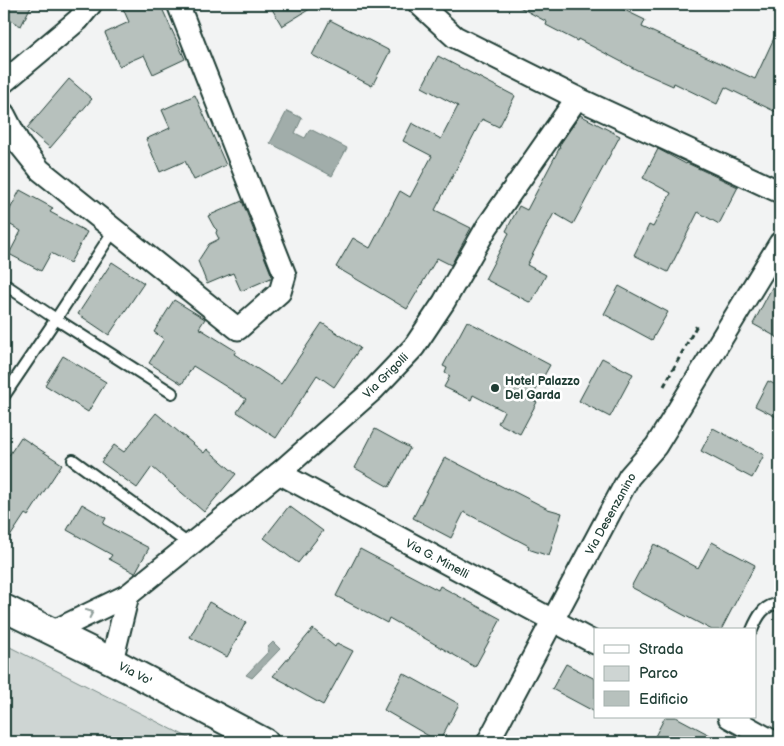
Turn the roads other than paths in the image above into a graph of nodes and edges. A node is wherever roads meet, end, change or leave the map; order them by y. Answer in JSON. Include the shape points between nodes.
{"nodes":[{"id":1,"x":91,"y":4,"type":"edge"},
{"id":2,"x":178,"y":4,"type":"edge"},
{"id":3,"x":419,"y":4,"type":"edge"},
{"id":4,"x":4,"y":82,"type":"edge"},
{"id":5,"x":577,"y":98,"type":"junction"},
{"id":6,"x":4,"y":114,"type":"edge"},
{"id":7,"x":780,"y":192,"type":"edge"},
{"id":8,"x":114,"y":230,"type":"junction"},
{"id":9,"x":780,"y":242,"type":"edge"},
{"id":10,"x":4,"y":284,"type":"edge"},
{"id":11,"x":56,"y":320,"type":"junction"},
{"id":12,"x":172,"y":393,"type":"dead end"},
{"id":13,"x":4,"y":396,"type":"edge"},
{"id":14,"x":72,"y":460,"type":"dead end"},
{"id":15,"x":280,"y":473,"type":"junction"},
{"id":16,"x":190,"y":545,"type":"junction"},
{"id":17,"x":128,"y":595,"type":"junction"},
{"id":18,"x":780,"y":604,"type":"edge"},
{"id":19,"x":4,"y":608,"type":"edge"},
{"id":20,"x":553,"y":621,"type":"junction"},
{"id":21,"x":753,"y":628,"type":"edge"},
{"id":22,"x":52,"y":632,"type":"junction"},
{"id":23,"x":594,"y":643,"type":"edge"},
{"id":24,"x":112,"y":661,"type":"junction"},
{"id":25,"x":731,"y":718,"type":"edge"},
{"id":26,"x":265,"y":742,"type":"edge"},
{"id":27,"x":488,"y":742,"type":"edge"},
{"id":28,"x":774,"y":742,"type":"edge"}],
"edges":[{"from":1,"to":4,"type":"street","via":[[78,20]]},
{"from":2,"to":8,"type":"street","via":[[285,275],[280,292],[238,330]]},
{"from":3,"to":5,"type":"street","via":[[455,36]]},
{"from":5,"to":7,"type":"street"},
{"from":5,"to":15,"type":"street","name":"Via Grigolli","via":[[487,227],[414,347],[373,390]]},
{"from":6,"to":8,"type":"street","via":[[20,145],[40,170]]},
{"from":8,"to":11,"type":"lane"},
{"from":9,"to":20,"type":"street","name":"Via Desenzanino","via":[[656,446],[629,477]]},
{"from":10,"to":11,"type":"lane"},
{"from":11,"to":12,"type":"lane"},
{"from":11,"to":13,"type":"lane"},
{"from":14,"to":16,"type":"lane"},
{"from":15,"to":16,"type":"street","name":"Via Grigolli"},
{"from":15,"to":20,"type":"street","name":"Via G. Minelli"},
{"from":16,"to":17,"type":"street","name":"Via Grigolli"},
{"from":22,"to":17,"type":"street","name":"Via Grigolli","one_way":true},
{"from":17,"to":24,"type":"street"},
{"from":18,"to":21,"type":"lane","via":[[764,609]]},
{"from":19,"to":22,"type":"street","name":"Via Vo'"},
{"from":20,"to":23,"type":"street","name":"Via G. Minelli"},
{"from":20,"to":27,"type":"street","name":"Via Desenzanino"},
{"from":22,"to":24,"type":"street","name":"Via Vo'"},
{"from":24,"to":26,"type":"street","name":"Via Vo'"},
{"from":25,"to":28,"type":"street"}]}
